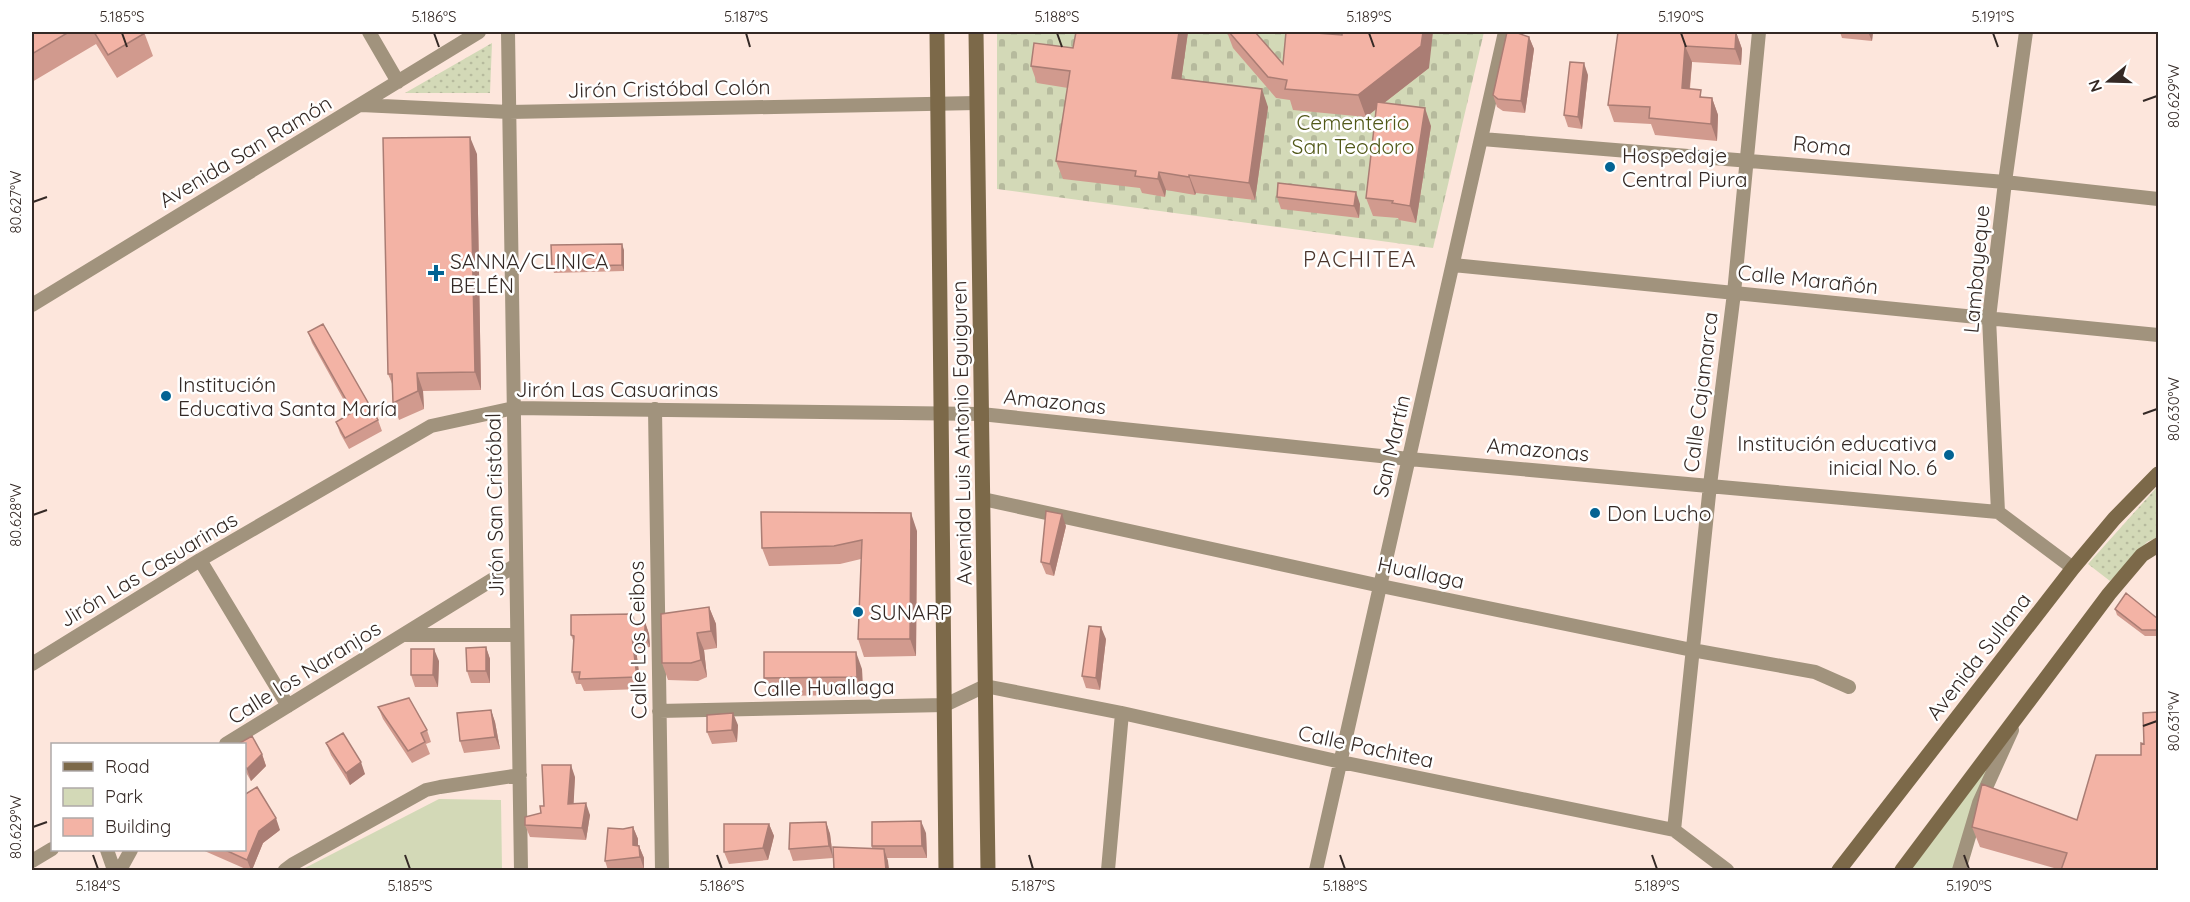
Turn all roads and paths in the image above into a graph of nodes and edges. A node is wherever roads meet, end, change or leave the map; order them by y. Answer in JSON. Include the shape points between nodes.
{"nodes":[{"id":1,"x":369,"y":32,"type":"edge"},
{"id":2,"x":479,"y":32,"type":"edge"},
{"id":3,"x":508,"y":32,"type":"edge"},
{"id":4,"x":937,"y":32,"type":"edge"},
{"id":5,"x":976,"y":32,"type":"edge"},
{"id":6,"x":1505,"y":32,"type":"edge"},
{"id":7,"x":1759,"y":32,"type":"edge"},
{"id":8,"x":2026,"y":32,"type":"edge"},
{"id":9,"x":398,"y":82,"type":"junction"},
{"id":10,"x":977,"y":103,"type":"junction"},
{"id":11,"x":938,"y":104,"type":"junction"},
{"id":12,"x":361,"y":105,"type":"junction"},
{"id":13,"x":509,"y":112,"type":"junction"},
{"id":14,"x":1482,"y":140,"type":"junction"},
{"id":15,"x":1746,"y":160,"type":"junction"},
{"id":16,"x":2005,"y":182,"type":"junction"},
{"id":17,"x":2158,"y":199,"type":"edge"},
{"id":18,"x":1453,"y":265,"type":"junction"},
{"id":19,"x":1734,"y":293,"type":"junction"},
{"id":20,"x":32,"y":305,"type":"edge"},
{"id":21,"x":1989,"y":318,"type":"junction"},
{"id":22,"x":2158,"y":334,"type":"edge"},
{"id":23,"x":514,"y":408,"type":"junction"},
{"id":24,"x":655,"y":409,"type":"junction"},
{"id":25,"x":942,"y":413,"type":"junction"},
{"id":26,"x":981,"y":414,"type":"junction"},
{"id":27,"x":1409,"y":459,"type":"junction"},
{"id":28,"x":2158,"y":474,"type":"edge"},
{"id":29,"x":1710,"y":485,"type":"junction"},
{"id":30,"x":982,"y":500,"type":"junction"},
{"id":31,"x":1998,"y":512,"type":"junction"},
{"id":32,"x":2158,"y":545,"type":"edge"},
{"id":33,"x":200,"y":560,"type":"junction"},
{"id":34,"x":516,"y":565,"type":"junction"},
{"id":35,"x":2073,"y":568,"type":"junction"},
{"id":36,"x":1381,"y":586,"type":"junction"},
{"id":37,"x":403,"y":635,"type":"junction"},
{"id":38,"x":517,"y":635,"type":"junction"},
{"id":39,"x":1692,"y":650,"type":"junction"},
{"id":40,"x":32,"y":664,"type":"edge"},
{"id":41,"x":985,"y":686,"type":"junction"},
{"id":42,"x":1849,"y":687,"type":"dead end"},
{"id":43,"x":945,"y":705,"type":"junction"},
{"id":44,"x":288,"y":706,"type":"junction"},
{"id":45,"x":659,"y":711,"type":"junction"},
{"id":46,"x":2020,"y":712,"type":"junction"},
{"id":47,"x":1122,"y":713,"type":"junction"},
{"id":48,"x":228,"y":743,"type":"edge"},
{"id":49,"x":1341,"y":762,"type":"junction"},
{"id":50,"x":520,"y":775,"type":"junction"},
{"id":51,"x":1674,"y":830,"type":"junction"},
{"id":52,"x":51,"y":850,"type":"edge"},
{"id":53,"x":108,"y":851,"type":"edge"},
{"id":54,"x":130,"y":851,"type":"edge"},
{"id":55,"x":32,"y":861,"type":"edge"},
{"id":56,"x":114,"y":870,"type":"edge"},
{"id":57,"x":120,"y":870,"type":"edge"},
{"id":58,"x":285,"y":870,"type":"edge"},
{"id":59,"x":521,"y":870,"type":"edge"},
{"id":60,"x":662,"y":870,"type":"edge"},
{"id":61,"x":946,"y":870,"type":"edge"},
{"id":62,"x":988,"y":870,"type":"edge"},
{"id":63,"x":1108,"y":870,"type":"edge"},
{"id":64,"x":1316,"y":870,"type":"edge"},
{"id":65,"x":1727,"y":870,"type":"edge"},
{"id":66,"x":1839,"y":870,"type":"edge"},
{"id":67,"x":1902,"y":870,"type":"edge"},
{"id":68,"x":1959,"y":870,"type":"edge"}],
"edges":[{"from":1,"to":9,"type":"street"},
{"from":2,"to":9,"type":"street","name":"Avenida San Ramón"},
{"from":3,"to":13,"type":"street","name":"Jirón San Cristóbal"},
{"from":4,"to":11,"type":"main road","name":"Avenida Luis Antonio Eguiguren"},
{"from":5,"to":10,"type":"main road","name":"Avenida Luis Antonio Eguiguren"},
{"from":6,"to":14,"type":"street","name":"San Martín"},
{"from":7,"to":15,"type":"street","name":"Calle Cajamarca"},
{"from":8,"to":16,"type":"street","name":"Lambayeque"},
{"from":9,"to":12,"type":"street","name":"Avenida San Ramón"},
{"from":10,"to":11,"type":"street","name":"Jirón Cristóbal Colón"},
{"from":10,"to":26,"type":"main road","name":"Avenida Luis Antonio Eguiguren"},
{"from":11,"to":13,"type":"street","name":"Jirón Cristóbal Colón"},
{"from":11,"to":25,"type":"main road","name":"Avenida Luis Antonio Eguiguren"},
{"from":12,"to":13,"type":"street","name":"Jirón Cristóbal Colón"},
{"from":12,"to":20,"type":"street","name":"Avenida San Ramón"},
{"from":13,"to":23,"type":"street","name":"Jirón San Cristóbal"},
{"from":14,"to":15,"type":"street","name":"Roma"},
{"from":14,"to":18,"type":"street","name":"San Martín"},
{"from":15,"to":16,"type":"street","name":"Roma"},
{"from":15,"to":19,"type":"street","name":"Calle Cajamarca"},
{"from":16,"to":17,"type":"street","name":"Roma"},
{"from":16,"to":21,"type":"street","name":"Lambayeque"},
{"from":18,"to":19,"type":"street","name":"Calle Marañón"},
{"from":18,"to":27,"type":"street","name":"San Martín"},
{"from":19,"to":21,"type":"street","name":"Calle Marañón"},
{"from":19,"to":29,"type":"street","name":"Calle Cajamarca"},
{"from":21,"to":22,"type":"street","name":"Calle Marañón"},
{"from":21,"to":31,"type":"street","name":"Lambayeque"},
{"from":23,"to":24,"type":"street","name":"Jirón Las Casuarinas"},
{"from":23,"to":33,"type":"street","name":"Jirón Las Casuarinas","via":[[431,426]]},
{"from":23,"to":34,"type":"street","name":"Jirón San Cristóbal"},
{"from":24,"to":25,"type":"street","name":"Jirón Las Casuarinas"},
{"from":24,"to":45,"type":"street","name":"Calle Los Ceibos"},
{"from":25,"to":26,"type":"street","name":"Jirón Las Casuarinas"},
{"from":25,"to":43,"type":"main road","name":"Avenida Luis Antonio Eguiguren"},
{"from":26,"to":27,"type":"street","name":"Amazonas"},
{"from":26,"to":30,"type":"main road","name":"Avenida Luis Antonio Eguiguren"},
{"from":27,"to":29,"type":"street","name":"Amazonas"},
{"from":27,"to":36,"type":"street","name":"San Martín"},
{"from":28,"to":35,"type":"main road","name":"Avenida Sullana"},
{"from":29,"to":31,"type":"street","name":"Amazonas"},
{"from":29,"to":39,"type":"street","name":"Calle Cajamarca"},
{"from":30,"to":36,"type":"street","name":"Huallaga"},
{"from":30,"to":41,"type":"main road","name":"Avenida Luis Antonio Eguiguren"},
{"from":31,"to":35,"type":"street"},
{"from":32,"to":46,"type":"main road","via":[[2142,555],[2109,594]]},
{"from":33,"to":40,"type":"street","name":"Jirón Las Casuarinas"},
{"from":33,"to":44,"type":"street"},
{"from":34,"to":37,"type":"street","name":"Calle los Naranjos"},
{"from":34,"to":38,"type":"street","name":"Jirón San Cristóbal"},
{"from":35,"to":66,"type":"main road","name":"Avenida Sullana"},
{"from":36,"to":39,"type":"street","name":"Huallaga"},
{"from":36,"to":49,"type":"street","name":"San Martín"},
{"from":37,"to":38,"type":"street","name":"Calle los Naranjos"},
{"from":37,"to":44,"type":"street","name":"Calle los Naranjos"},
{"from":38,"to":50,"type":"street","name":"Jirón San Cristóbal"},
{"from":39,"to":42,"type":"street","name":"Huallaga","via":[[1815,672]]},
{"from":39,"to":51,"type":"street","name":"Calle Cajamarca"},
{"from":41,"to":43,"type":"street","name":"Calle Huallaga"},
{"from":41,"to":47,"type":"street","name":"Calle Pachitea"},
{"from":41,"to":62,"type":"main road","name":"Avenida Luis Antonio Eguiguren"},
{"from":43,"to":45,"type":"street","name":"Calle Huallaga"},
{"from":43,"to":61,"type":"main road","name":"Avenida Luis Antonio Eguiguren"},
{"from":44,"to":48,"type":"street","name":"Calle los Naranjos"},
{"from":45,"to":60,"type":"street","name":"Calle Los Ceibos"},
{"from":46,"to":67,"type":"main road"},
{"from":46,"to":68,"type":"street","via":[[1979,803]]},
{"from":47,"to":49,"type":"street","name":"Calle Pachitea"},
{"from":47,"to":63,"type":"street"},
{"from":49,"to":51,"type":"street","name":"Calle Pachitea"},
{"from":49,"to":64,"type":"street","name":"San Martín"},
{"from":50,"to":58,"type":"street","via":[[426,790]]},
{"from":50,"to":59,"type":"street","name":"Jirón San Cristóbal"},
{"from":51,"to":65,"type":"street","name":"Calle Pachitea"},
{"from":52,"to":55,"type":"street"},
{"from":53,"to":56,"type":"street"},
{"from":54,"to":57,"type":"street"}]}
